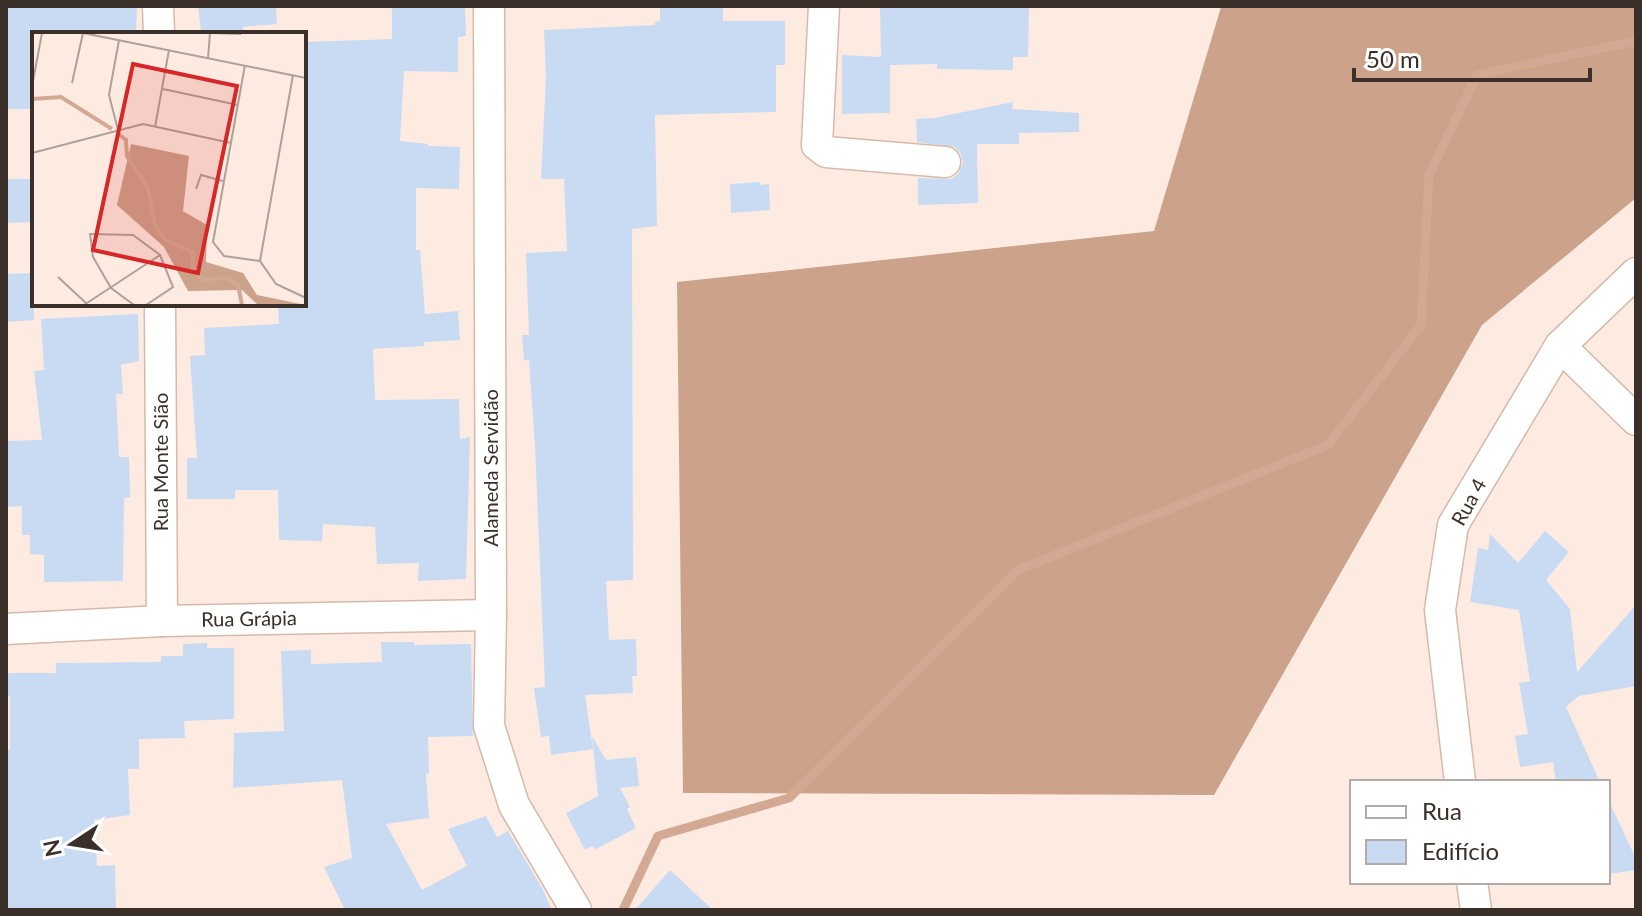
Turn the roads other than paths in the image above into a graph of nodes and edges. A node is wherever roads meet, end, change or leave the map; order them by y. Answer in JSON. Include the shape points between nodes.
{"nodes":[{"id":1,"x":158,"y":6,"type":"edge"},
{"id":2,"x":489,"y":6,"type":"edge"},
{"id":3,"x":824,"y":6,"type":"edge"},
{"id":4,"x":159,"y":32,"type":"edge"},
{"id":5,"x":945,"y":162,"type":"dead end"},
{"id":6,"x":1636,"y":273,"type":"edge"},
{"id":7,"x":160,"y":306,"type":"edge"},
{"id":8,"x":1560,"y":346,"type":"junction"},
{"id":9,"x":1636,"y":420,"type":"edge"},
{"id":10,"x":491,"y":615,"type":"junction"},
{"id":11,"x":162,"y":621,"type":"junction"},
{"id":12,"x":6,"y":629,"type":"edge"},
{"id":13,"x":1460,"y":780,"type":"edge"},
{"id":14,"x":1472,"y":884,"type":"edge"},
{"id":15,"x":576,"y":910,"type":"edge"},
{"id":16,"x":1476,"y":910,"type":"edge"}],
"edges":[{"from":1,"to":4,"type":"street"},
{"from":2,"to":10,"type":"street","name":"Alameda Servidão"},
{"from":3,"to":5,"type":"street","via":[[817,145],[826,152]]},
{"from":6,"to":8,"type":"street","name":"Rua 4"},
{"from":7,"to":11,"type":"street","name":"Rua Monte Sião"},
{"from":8,"to":9,"type":"street"},
{"from":8,"to":13,"type":"street","name":"Rua 4","via":[[1453,525],[1440,610]]},
{"from":10,"to":11,"type":"street","name":"Rua Grápia"},
{"from":10,"to":15,"type":"street","name":"Alameda Servidão","via":[[489,726],[514,805]]},
{"from":11,"to":12,"type":"street","name":"Rua Grápia"},
{"from":14,"to":16,"type":"street"}]}
